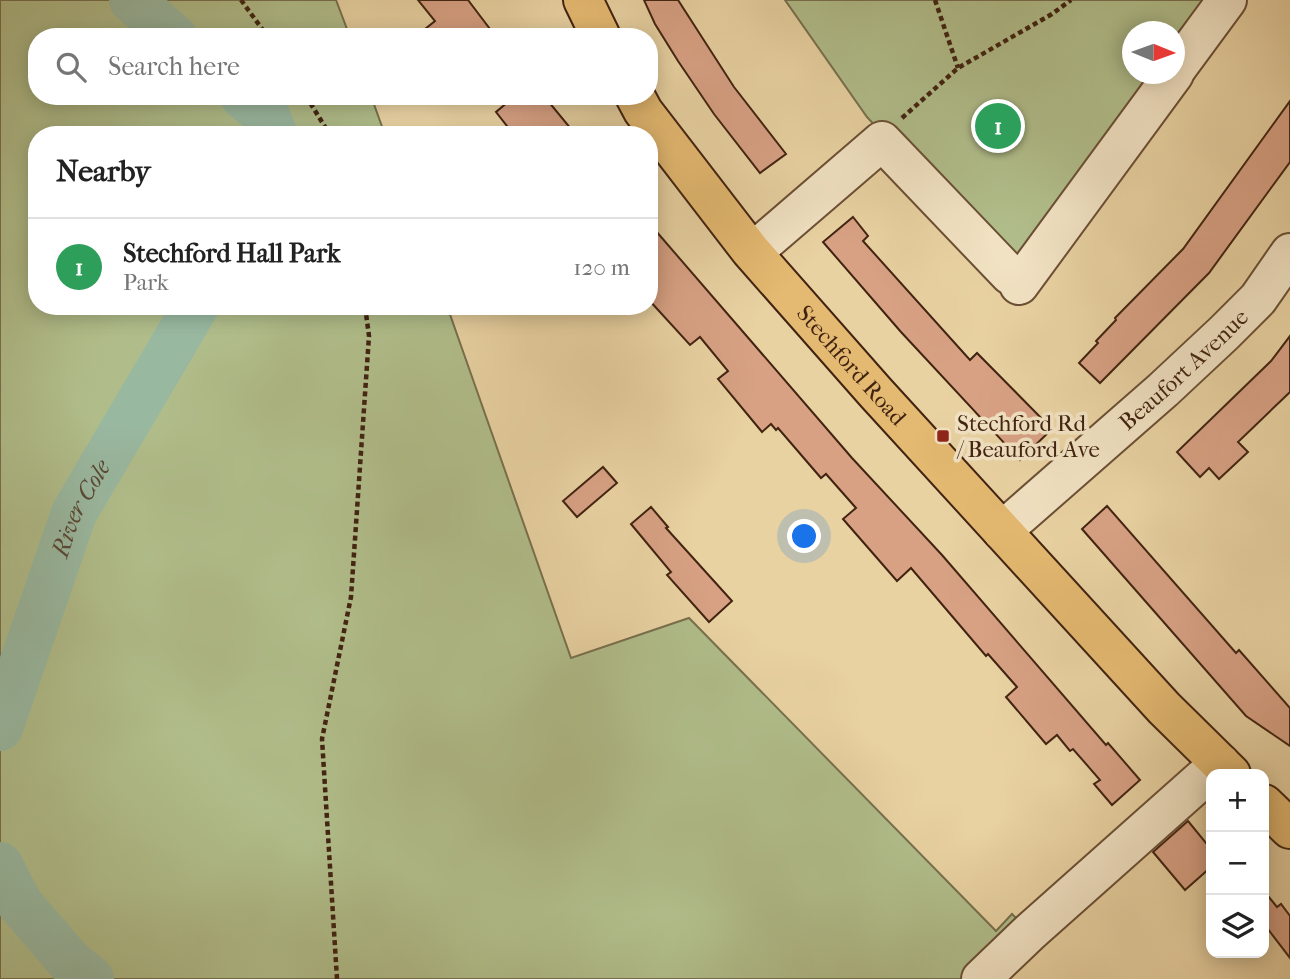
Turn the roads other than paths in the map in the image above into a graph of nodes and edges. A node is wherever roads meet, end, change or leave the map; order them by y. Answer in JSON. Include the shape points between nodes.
{"nodes":[{"id":1,"x":583,"y":0,"type":"edge"},
{"id":2,"x":1227,"y":0,"type":"edge"},
{"id":3,"x":597,"y":28,"type":"edge"},
{"id":4,"x":1185,"y":58,"type":"edge"},
{"id":5,"x":1166,"y":84,"type":"edge"},
{"id":6,"x":640,"y":105,"type":"edge"},
{"id":7,"x":655,"y":126,"type":"edge"},
{"id":8,"x":658,"y":130,"type":"edge"},
{"id":9,"x":753,"y":253,"type":"junction"},
{"id":10,"x":1290,"y":253,"type":"edge"},
{"id":11,"x":1002,"y":531,"type":"junction"},
{"id":12,"x":1225,"y":769,"type":"edge"},
{"id":13,"x":1206,"y":785,"type":"edge"},
{"id":14,"x":1269,"y":809,"type":"edge"},
{"id":15,"x":1290,"y":828,"type":"edge"},
{"id":16,"x":999,"y":973,"type":"edge"}],
"edges":[{"from":1,"to":3,"type":"main road"},
{"from":2,"to":4,"type":"street"},
{"from":5,"to":9,"type":"street","via":[[1015,280],[882,141]]},
{"from":6,"to":7,"type":"main road","name":"Stechford Road"},
{"from":8,"to":9,"type":"main road","name":"Stechford Road"},
{"from":9,"to":11,"type":"main road","name":"Stechford Road"},
{"from":10,"to":11,"type":"street","name":"Beaufort Avenue","via":[[1258,299],[1224,333]]},
{"from":11,"to":12,"type":"main road","name":"Stechford Road"},
{"from":13,"to":16,"type":"street","via":[[1030,932]]},
{"from":14,"to":15,"type":"main road"}]}
